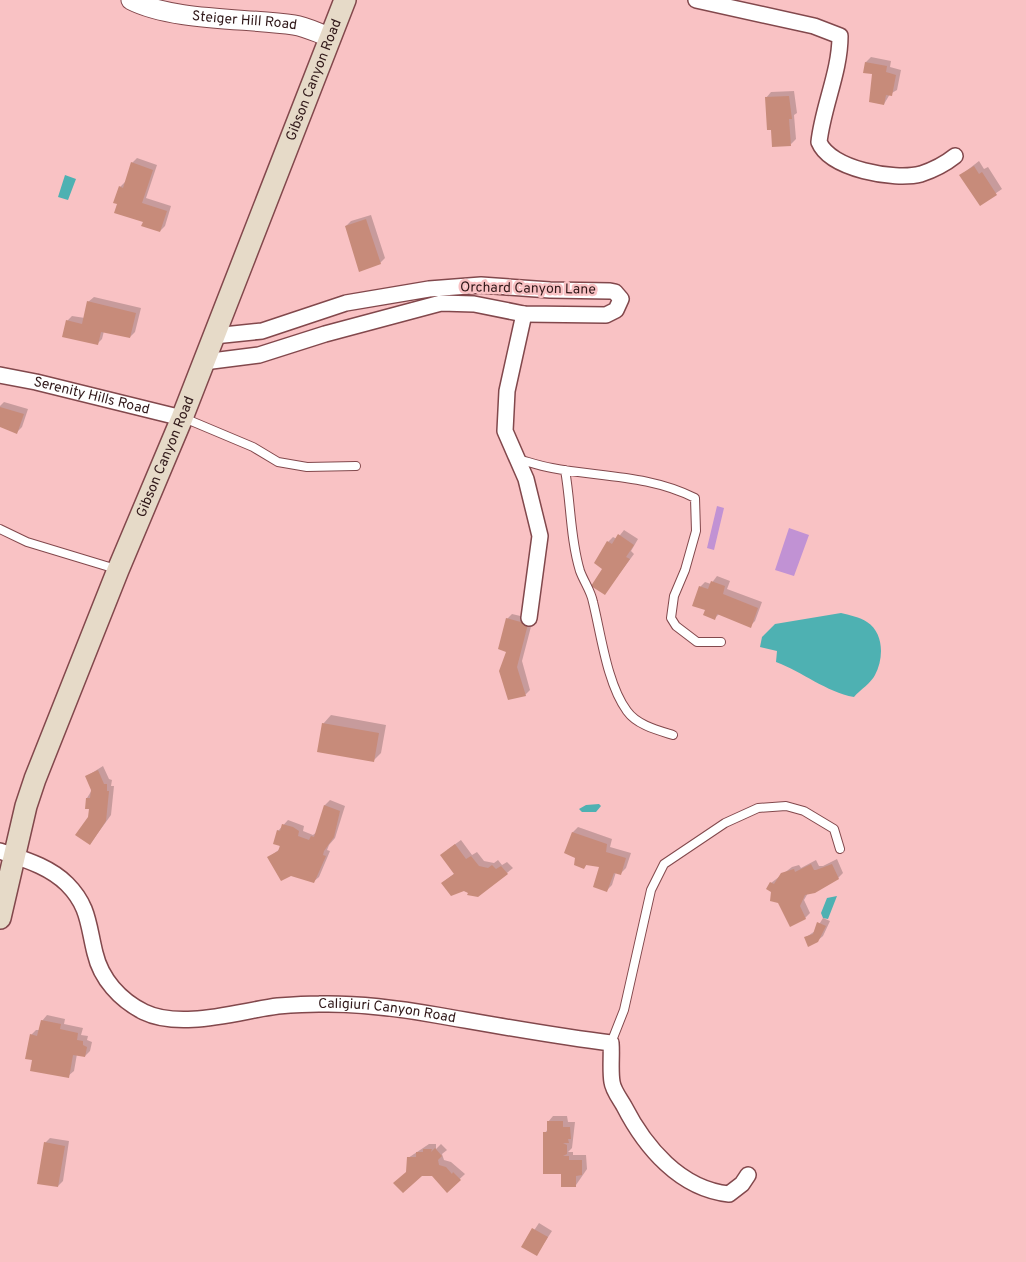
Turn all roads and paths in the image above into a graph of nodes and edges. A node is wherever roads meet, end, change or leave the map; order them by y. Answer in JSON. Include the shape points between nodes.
{"nodes":[{"id":1,"x":131,"y":0,"type":"edge"},
{"id":2,"x":345,"y":0,"type":"edge"},
{"id":3,"x":696,"y":0,"type":"edge"},
{"id":4,"x":330,"y":37,"type":"junction"},
{"id":5,"x":955,"y":156,"type":"dead end"},
{"id":6,"x":524,"y":314,"type":"junction"},
{"id":7,"x":214,"y":336,"type":"junction"},
{"id":8,"x":204,"y":362,"type":"junction"},
{"id":9,"x":0,"y":375,"type":"edge"},
{"id":10,"x":182,"y":418,"type":"junction"},
{"id":11,"x":518,"y":460,"type":"junction"},
{"id":12,"x":356,"y":466,"type":"dead end"},
{"id":13,"x":565,"y":470,"type":"junction"},
{"id":14,"x":0,"y":529,"type":"edge"},
{"id":15,"x":118,"y":570,"type":"junction"},
{"id":16,"x":528,"y":618,"type":"dead end"},
{"id":17,"x":721,"y":642,"type":"dead end"},
{"id":18,"x":673,"y":735,"type":"dead end"},
{"id":19,"x":840,"y":849,"type":"dead end"},
{"id":20,"x":7,"y":853,"type":"edge"},
{"id":21,"x":0,"y":918,"type":"edge"},
{"id":22,"x":611,"y":1043,"type":"junction"},
{"id":23,"x":748,"y":1175,"type":"dead end"}],
"edges":[{"from":1,"to":4,"type":"street","name":"Steiger Hill Road","via":[[164,12],[296,26]]},
{"from":2,"to":4,"type":"main road","name":"Gibson Canyon Road"},
{"from":3,"to":5,"type":"street","via":[[814,26],[840,36],[840,58],[819,142],[832,159],[877,174],[897,176],[919,175]]},
{"from":4,"to":7,"type":"main road","name":"Gibson Canyon Road"},
{"from":6,"to":7,"type":"street","name":"Orchard Canyon Lane","via":[[606,315],[616,310],[621,299],[616,292],[610,291],[481,285],[429,289],[346,304],[262,331]]},
{"from":6,"to":8,"type":"street","name":"Orchard Canyon Lane","via":[[474,304],[441,303],[259,355]]},
{"from":6,"to":11,"type":"street","name":"Orchard Canyon Lane","via":[[507,391],[504,431]]},
{"from":7,"to":8,"type":"main road","name":"Gibson Canyon Road"},
{"from":8,"to":10,"type":"main road","name":"Gibson Canyon Road"},
{"from":9,"to":10,"type":"street","name":"Serenity Hills Road"},
{"from":10,"to":12,"type":"lane","via":[[253,447],[278,462],[307,467]]},
{"from":10,"to":15,"type":"main road","name":"Gibson Canyon Road"},
{"from":11,"to":13,"type":"lane"},
{"from":11,"to":16,"type":"street","name":"Orchard Canyon Lane","via":[[534,504],[540,536]]},
{"from":13,"to":17,"type":"lane","via":[[619,476],[678,490],[695,498],[696,531],[674,596],[671,618],[697,642]]},
{"from":13,"to":18,"type":"lane","via":[[573,540],[590,592],[601,643],[621,700],[635,719]]},
{"from":14,"to":15,"type":"lane","via":[[27,542]]},
{"from":15,"to":20,"type":"main road","name":"Gibson Canyon Road"},
{"from":19,"to":22,"type":"lane","via":[[834,829],[804,811],[786,806],[758,808],[725,823],[664,864],[651,890],[624,1010]]},
{"from":20,"to":21,"type":"main road","name":"Gibson Canyon Road"},
{"from":20,"to":22,"type":"street","name":"Caligiuri Canyon Road","via":[[58,876],[75,893],[89,917],[101,971],[110,986],[128,1003],[146,1013],[193,1019],[280,1006],[392,1007]]},
{"from":22,"to":23,"type":"street","via":[[612,1083],[632,1121],[653,1150],[687,1180],[710,1192],[729,1194]]}]}
